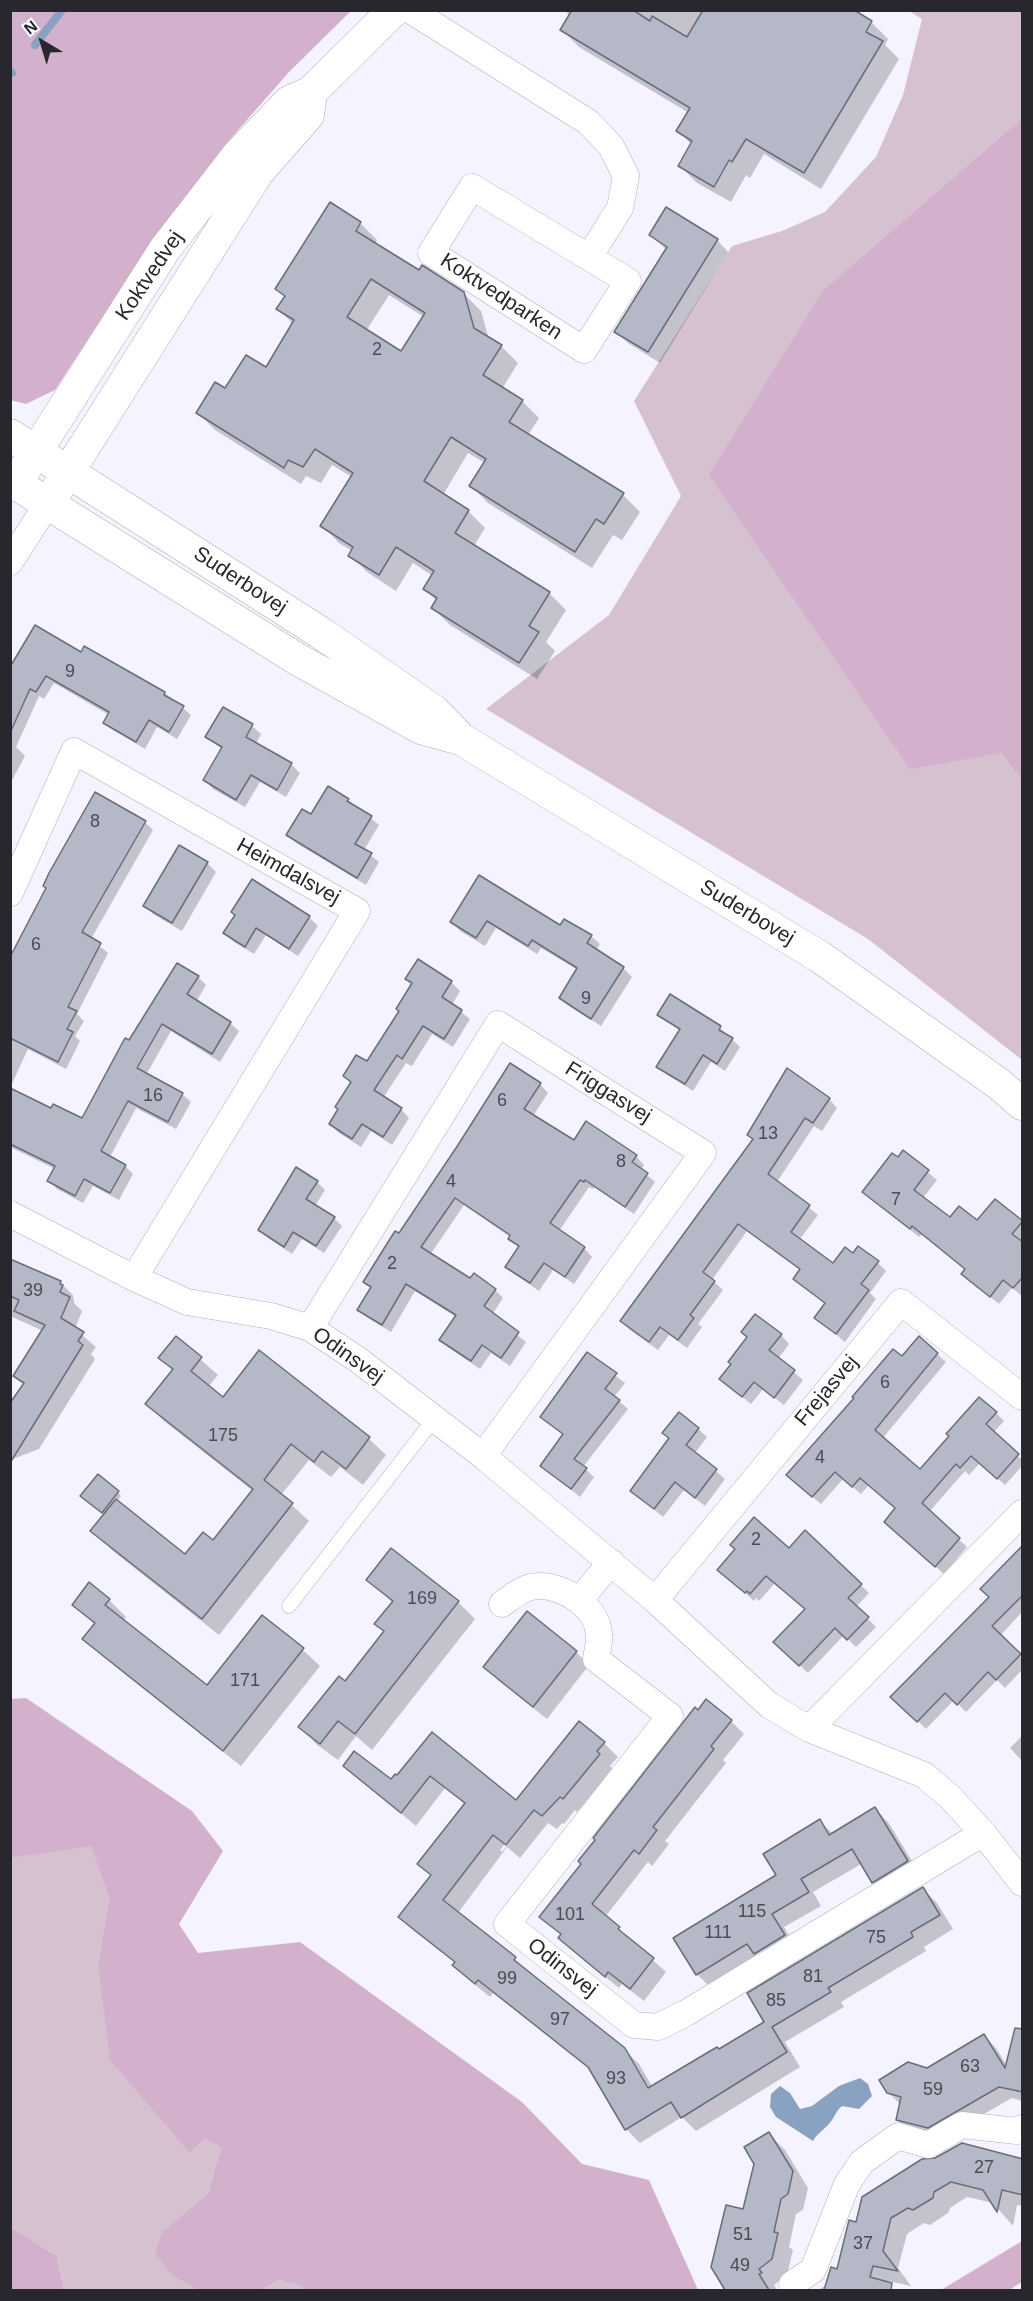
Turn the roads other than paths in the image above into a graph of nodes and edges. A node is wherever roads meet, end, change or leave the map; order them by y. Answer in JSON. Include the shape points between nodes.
{"nodes":[{"id":1,"x":394,"y":10,"type":"edge"},
{"id":2,"x":410,"y":10,"type":"edge"},
{"id":3,"x":311,"y":92,"type":"junction"},
{"id":4,"x":589,"y":257,"type":"junction"},
{"id":5,"x":10,"y":435,"type":"edge"},
{"id":6,"x":37,"y":452,"type":"junction"},
{"id":7,"x":68,"y":471,"type":"junction"},
{"id":8,"x":12,"y":485,"type":"edge"},
{"id":9,"x":48,"y":503,"type":"junction"},
{"id":10,"x":10,"y":562,"type":"edge"},
{"id":11,"x":461,"y":739,"type":"junction"},
{"id":12,"x":10,"y":893,"type":"edge"},
{"id":13,"x":1023,"y":1104,"type":"edge"},
{"id":14,"x":10,"y":1214,"type":"edge"},
{"id":15,"x":134,"y":1278,"type":"junction"},
{"id":16,"x":310,"y":1328,"type":"junction"},
{"id":17,"x":1023,"y":1397,"type":"edge"},
{"id":18,"x":434,"y":1419,"type":"junction"},
{"id":19,"x":483,"y":1456,"type":"junction"},
{"id":20,"x":1023,"y":1513,"type":"edge"},
{"id":21,"x":611,"y":1562,"type":"junction"},
{"id":22,"x":655,"y":1600,"type":"junction"},
{"id":23,"x":579,"y":1601,"type":"junction"},
{"id":24,"x":502,"y":1604,"type":"dead end"},
{"id":25,"x":289,"y":1606,"type":"dead end"},
{"id":26,"x":809,"y":1729,"type":"junction"},
{"id":27,"x":983,"y":1833,"type":"junction"},
{"id":28,"x":1018,"y":1868,"type":"edge"},
{"id":29,"x":1023,"y":2128,"type":"edge"},
{"id":30,"x":792,"y":2284,"type":"dead end"}],
"edges":[{"from":1,"to":3,"type":"street","name":"Koktvedvej"},
{"from":2,"to":4,"type":"street","via":[[588,123],[611,146],[626,176],[620,208]]},
{"from":3,"to":6,"type":"street","name":"Koktvedvej","via":[[289,102],[238,155],[165,249]]},
{"from":3,"to":7,"type":"street","name":"Koktvedvej","via":[[308,115],[258,172]]},
{"from":4,"to":4,"type":"street","name":"Koktvedparken","via":[[472,187],[431,253],[584,350],[628,281]]},
{"from":5,"to":6,"type":"street","name":"Suderbovej"},
{"from":6,"to":7,"type":"street","name":"Suderbovej"},
{"from":6,"to":8,"type":"street","name":"Koktvedvej"},
{"from":7,"to":9,"type":"street","name":"Koktvedvej"},
{"from":7,"to":11,"type":"street","name":"Suderbovej","via":[[321,633],[434,711]]},
{"from":8,"to":9,"type":"street","name":"Suderbovej"},
{"from":9,"to":10,"type":"street"},
{"from":9,"to":11,"type":"street","name":"Suderbovej","via":[[297,659],[421,728]]},
{"from":11,"to":13,"type":"street","name":"Suderbovej","via":[[820,957]]},
{"from":12,"to":15,"type":"street","name":"Heimdalsvej","via":[[74,751],[357,911]]},
{"from":14,"to":15,"type":"street","name":"Odinsvej"},
{"from":15,"to":16,"type":"street","name":"Odinsvej","via":[[187,1302],[271,1316]]},
{"from":16,"to":18,"type":"street","name":"Odinsvej"},
{"from":16,"to":19,"type":"street","name":"Friggasvej","via":[[498,1024],[703,1153]]},
{"from":17,"to":22,"type":"street","name":"Frejasvej","via":[[901,1302]]},
{"from":18,"to":19,"type":"street","name":"Odinsvej"},
{"from":18,"to":25,"type":"lane"},
{"from":19,"to":21,"type":"street","name":"Odinsvej"},
{"from":20,"to":26,"type":"street"},
{"from":21,"to":22,"type":"street","name":"Odinsvej"},
{"from":21,"to":23,"type":"street"},
{"from":22,"to":26,"type":"street","name":"Odinsvej","via":[[770,1705]]},
{"from":23,"to":24,"type":"street","name":"Odinsvej","via":[[563,1590],[538,1586],[522,1590]]},
{"from":23,"to":27,"type":"street","name":"Odinsvej","via":[[594,1616],[599,1634],[596,1659],[670,1716],[507,1924],[634,2025],[658,2026],[686,2013]]},
{"from":26,"to":27,"type":"street","name":"Odinsvej","via":[[924,1775]]},
{"from":27,"to":28,"type":"street","name":"Odinsvej"},
{"from":29,"to":30,"type":"street","via":[[1017,2131],[962,2125],[928,2145],[898,2136],[862,2162],[847,2184],[813,2270]]}]}
